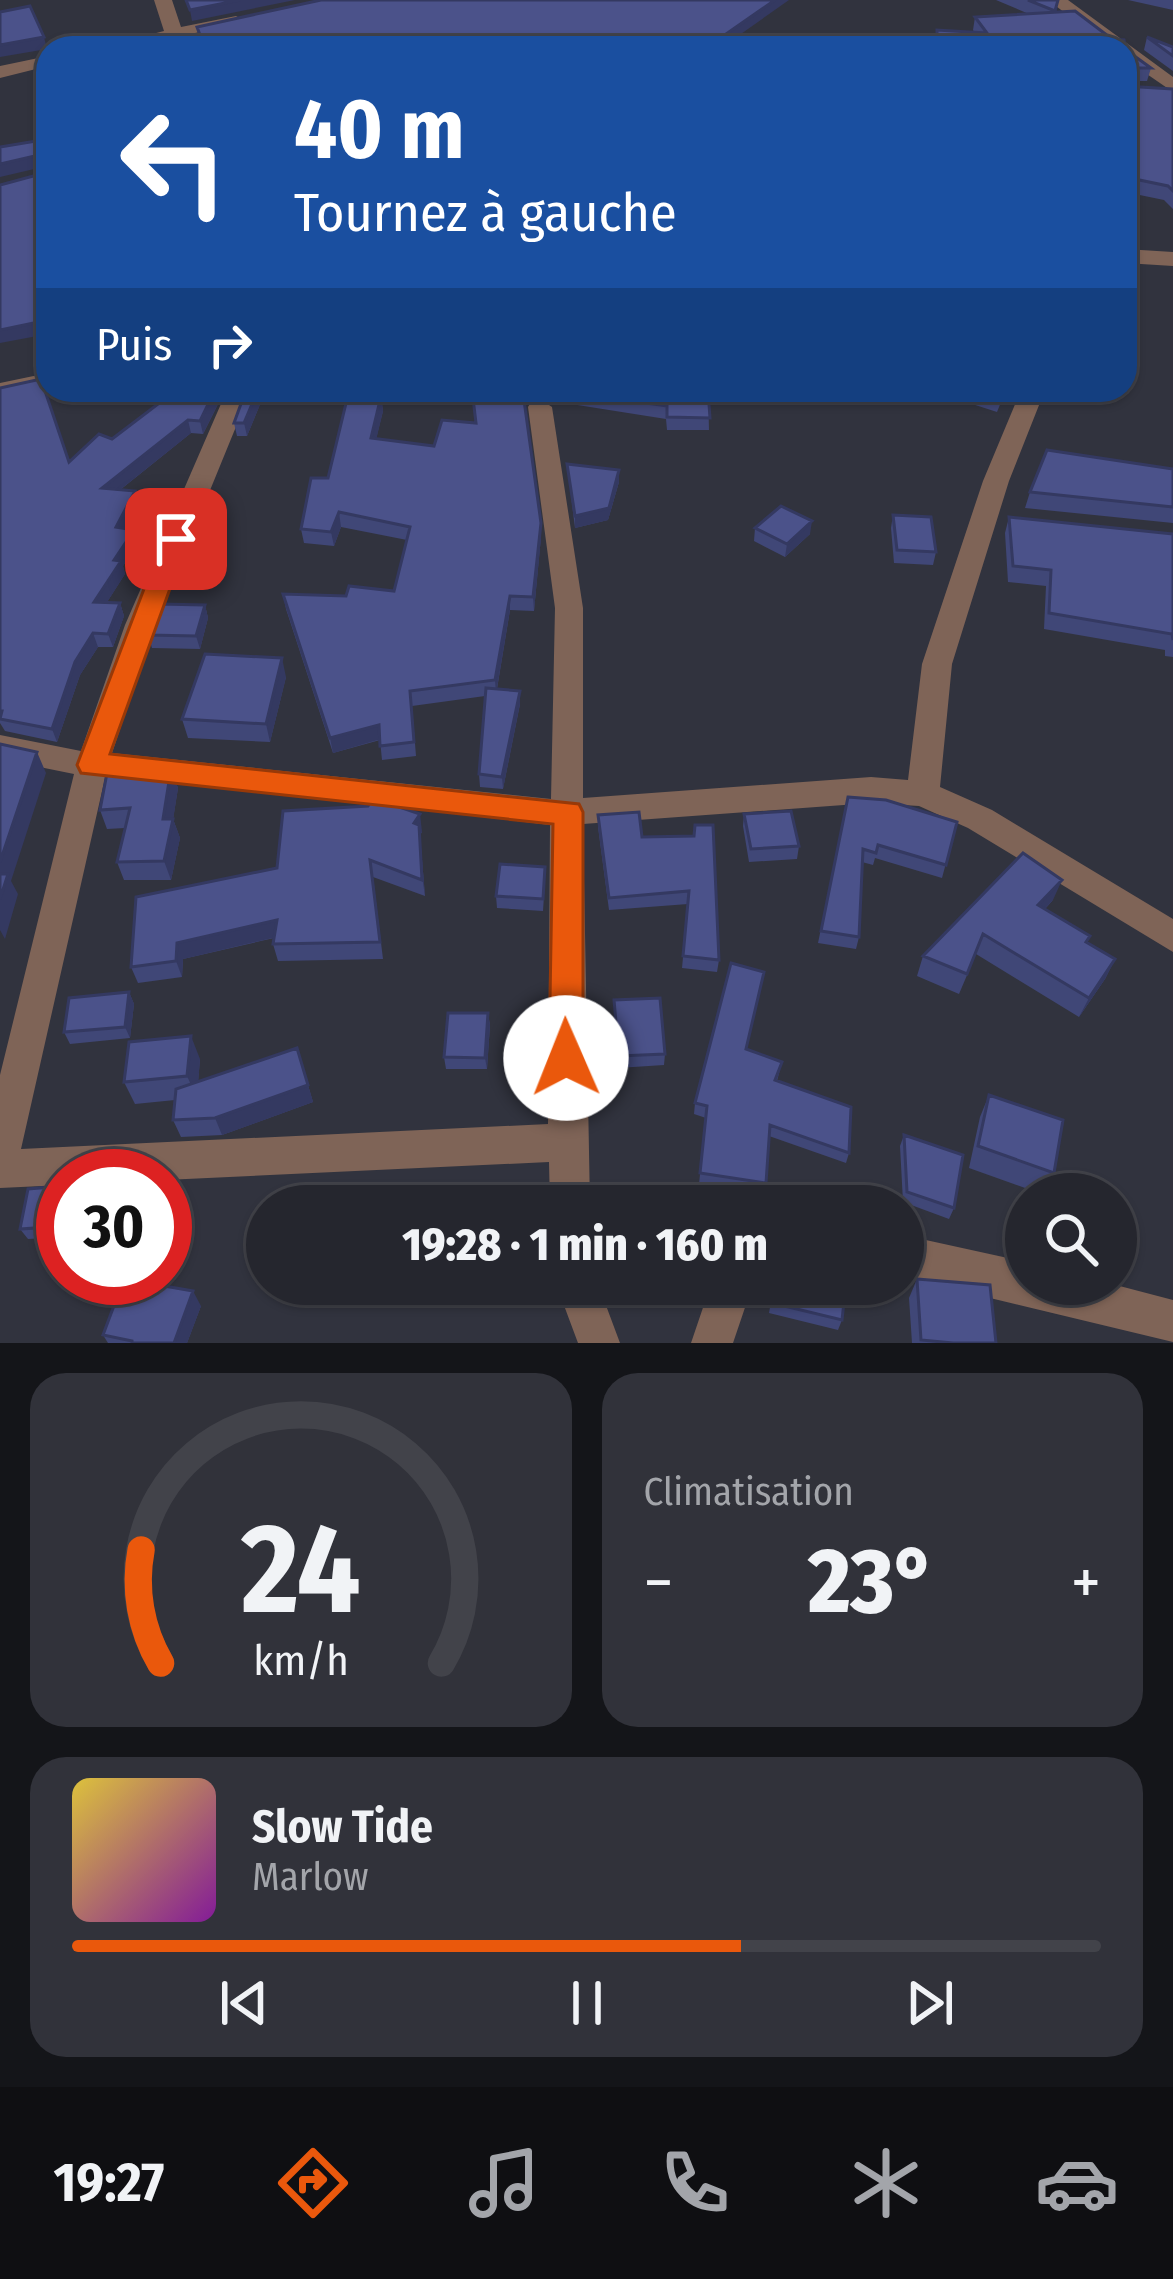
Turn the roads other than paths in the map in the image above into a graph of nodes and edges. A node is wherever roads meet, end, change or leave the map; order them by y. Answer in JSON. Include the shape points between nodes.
{"nodes":[{"id":1,"x":163,"y":0,"type":"edge"},
{"id":2,"x":1057,"y":0,"type":"edge"},
{"id":3,"x":257,"y":17,"type":"edge"},
{"id":4,"x":174,"y":33,"type":"junction"},
{"id":5,"x":164,"y":36,"type":"edge"},
{"id":6,"x":1105,"y":36,"type":"edge"},
{"id":7,"x":1137,"y":60,"type":"edge"},
{"id":8,"x":36,"y":64,"type":"edge"},
{"id":9,"x":0,"y":72,"type":"edge"},
{"id":10,"x":1173,"y":90,"type":"edge"},
{"id":11,"x":1150,"y":92,"type":"edge"},
{"id":12,"x":1137,"y":257,"type":"edge"},
{"id":13,"x":1173,"y":259,"type":"edge"},
{"id":14,"x":36,"y":383,"type":"edge"},
{"id":15,"x":0,"y":391,"type":"edge"},
{"id":16,"x":234,"y":402,"type":"edge"},
{"id":17,"x":1030,"y":402,"type":"edge"},
{"id":18,"x":540,"y":407,"type":"dead end"},
{"id":19,"x":0,"y":747,"type":"edge"},
{"id":20,"x":92,"y":765,"type":"junction"},
{"id":21,"x":923,"y":794,"type":"junction"},
{"id":22,"x":568,"y":812,"type":"junction"},
{"id":23,"x":1173,"y":937,"type":"edge"},
{"id":24,"x":568,"y":1142,"type":"junction"},
{"id":25,"x":0,"y":1155,"type":"edge"},
{"id":26,"x":0,"y":1169,"type":"edge"},
{"id":27,"x":569,"y":1185,"type":"edge"},
{"id":28,"x":924,"y":1261,"type":"edge"},
{"id":29,"x":1005,"y":1279,"type":"edge"},
{"id":30,"x":585,"y":1305,"type":"edge"},
{"id":31,"x":725,"y":1305,"type":"edge"},
{"id":32,"x":1110,"y":1305,"type":"edge"},
{"id":33,"x":1173,"y":1321,"type":"edge"},
{"id":34,"x":599,"y":1343,"type":"edge"},
{"id":35,"x":712,"y":1343,"type":"edge"}],
"edges":[{"from":1,"to":4,"type":"street"},
{"from":2,"to":6,"type":"street"},
{"from":3,"to":4,"type":"street"},
{"from":4,"to":5,"type":"street"},
{"from":7,"to":10,"type":"street"},
{"from":8,"to":9,"type":"street"},
{"from":10,"to":11,"type":"street"},
{"from":12,"to":13,"type":"street"},
{"from":14,"to":15,"type":"street"},
{"from":16,"to":20,"type":"street","via":[[140,625]]},
{"from":17,"to":21,"type":"street","via":[[996,518],[938,664]]},
{"from":18,"to":22,"type":"street","via":[[569,608]]},
{"from":19,"to":20,"type":"street"},
{"from":20,"to":22,"type":"street"},
{"from":20,"to":25,"type":"street"},
{"from":21,"to":22,"type":"street","via":[[871,790]]},
{"from":21,"to":23,"type":"street","via":[[980,819]]},
{"from":22,"to":24,"type":"street"},
{"from":24,"to":26,"type":"street"},
{"from":24,"to":27,"type":"street"},
{"from":28,"to":29,"type":"street"},
{"from":30,"to":34,"type":"street"},
{"from":31,"to":35,"type":"street"},
{"from":32,"to":33,"type":"street"}]}
